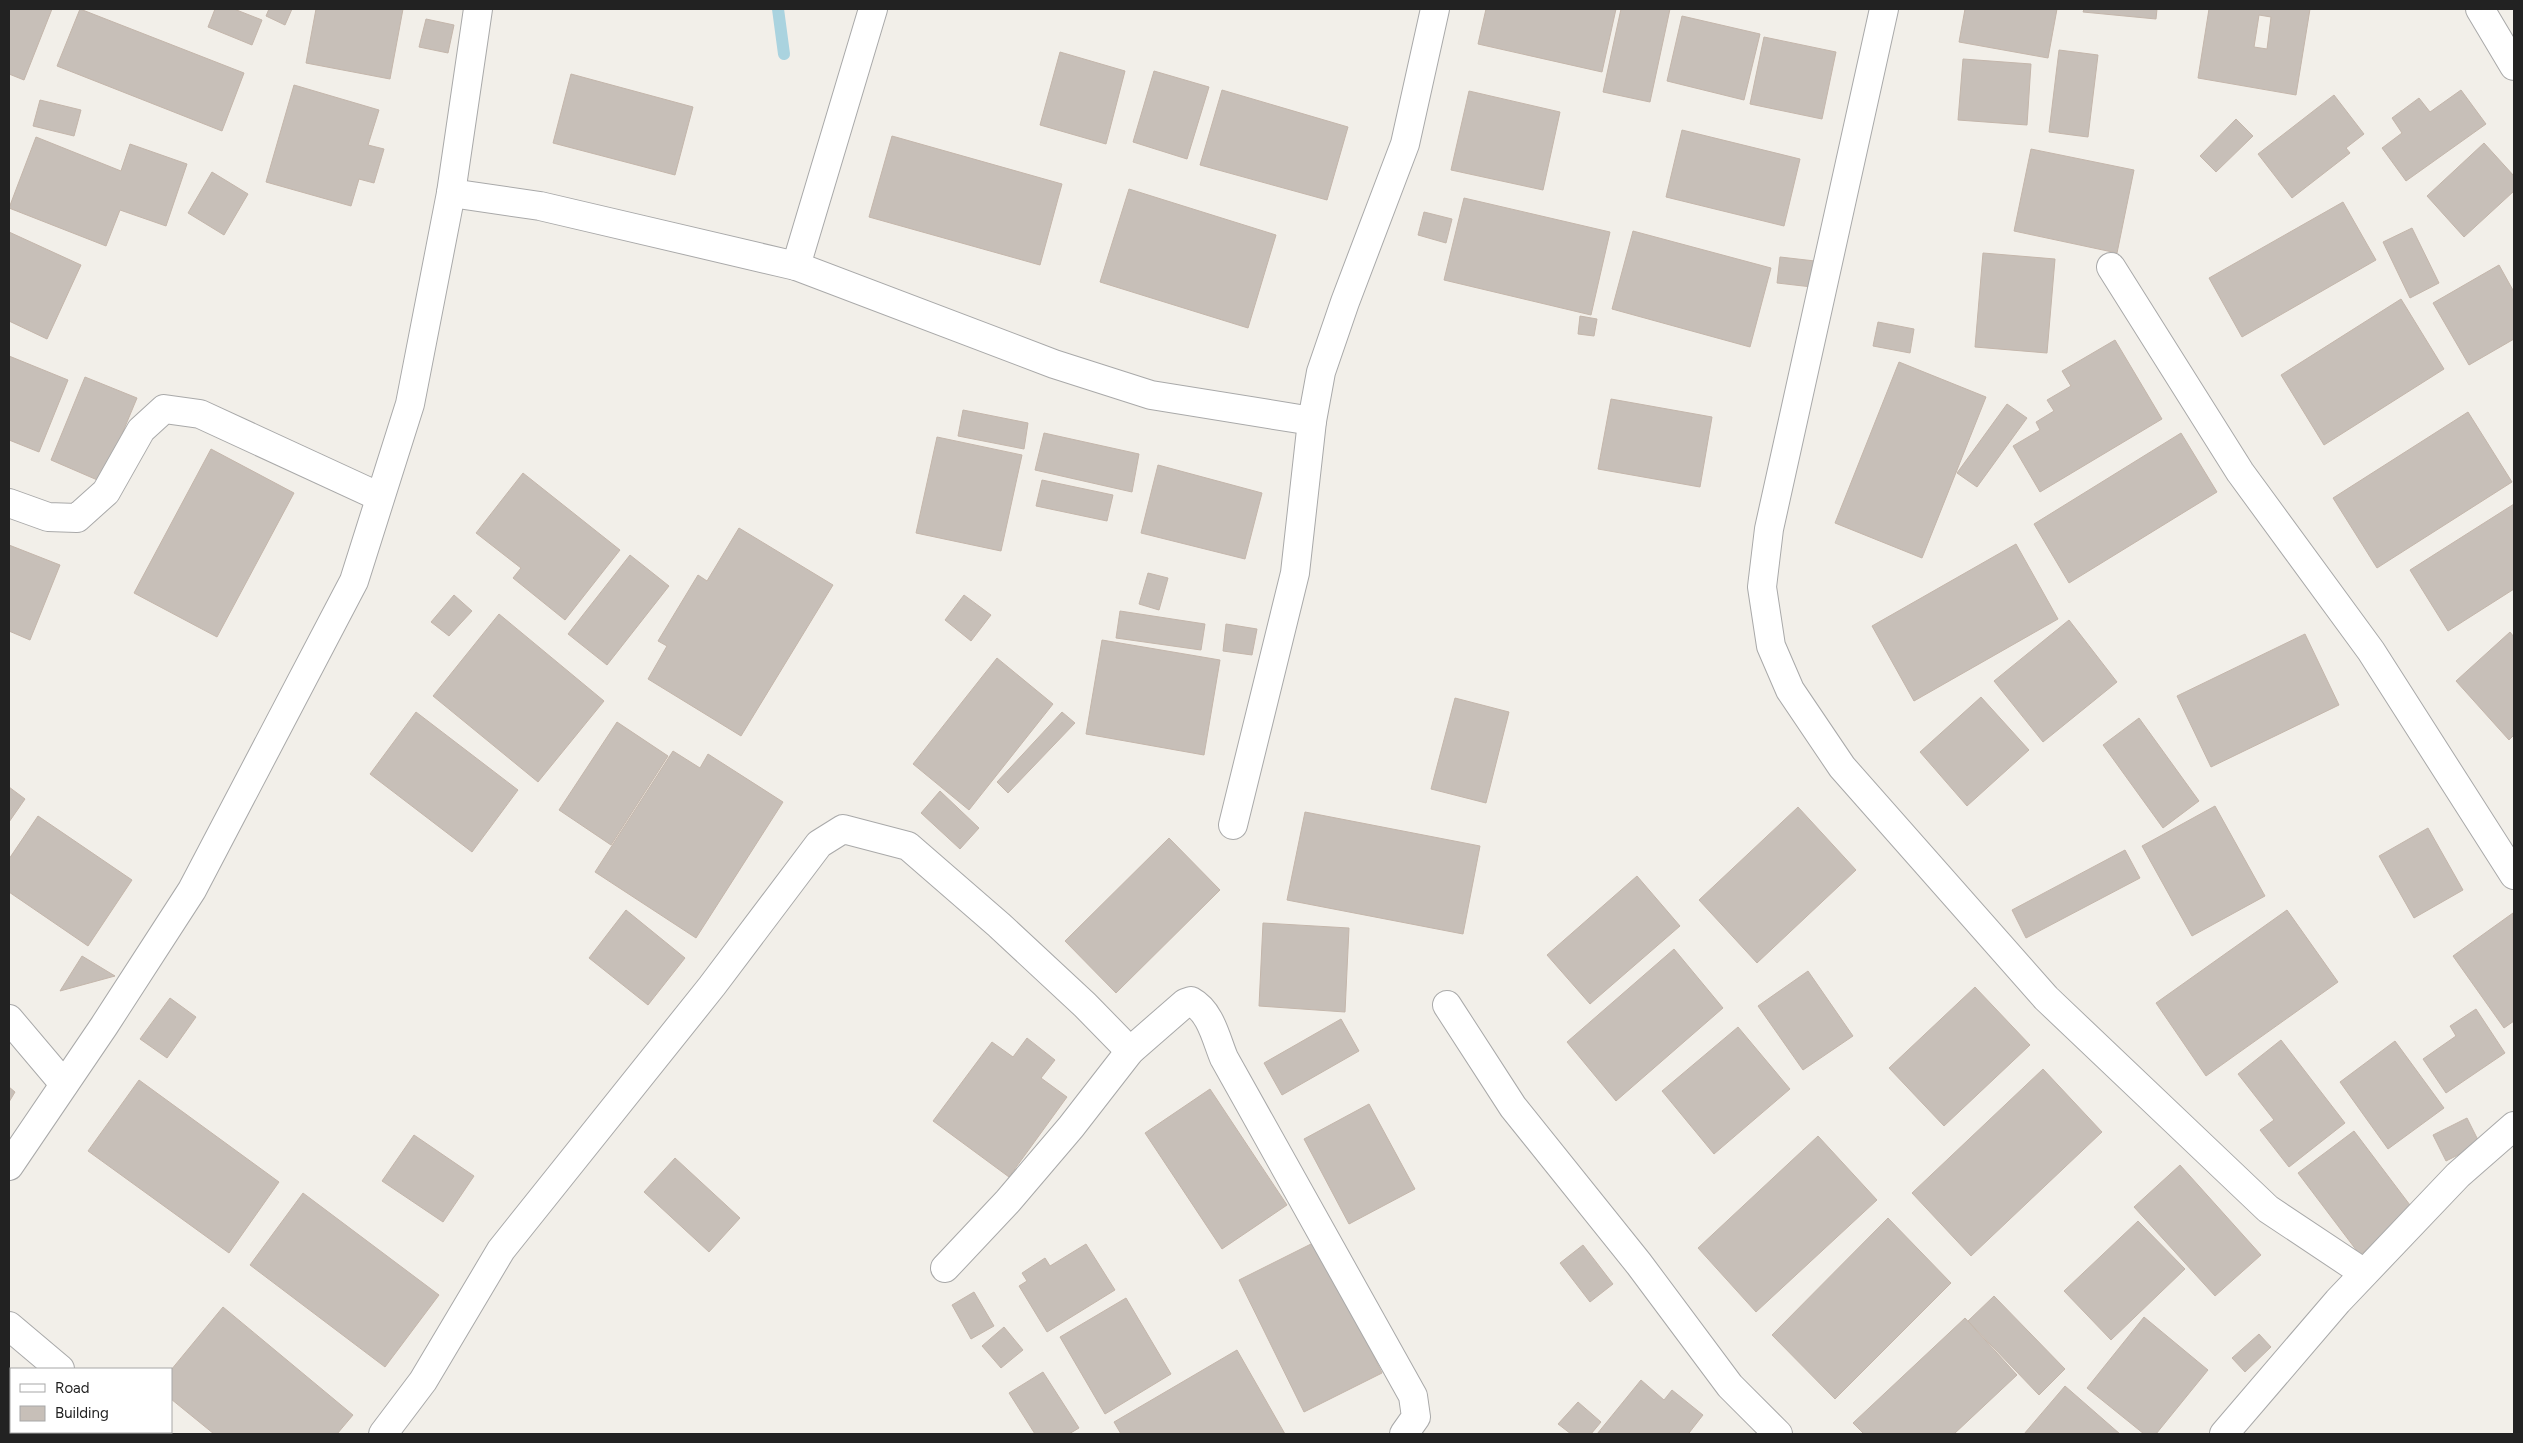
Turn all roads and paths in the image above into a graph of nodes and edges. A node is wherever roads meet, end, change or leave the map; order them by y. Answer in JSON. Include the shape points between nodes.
{"nodes":[{"id":1,"x":478,"y":9,"type":"edge"},
{"id":2,"x":873,"y":9,"type":"edge"},
{"id":3,"x":1436,"y":9,"type":"edge"},
{"id":4,"x":1884,"y":9,"type":"edge"},
{"id":5,"x":2480,"y":9,"type":"edge"},
{"id":6,"x":2514,"y":66,"type":"edge"},
{"id":7,"x":451,"y":193,"type":"junction"},
{"id":8,"x":796,"y":266,"type":"junction"},
{"id":9,"x":2111,"y":267,"type":"dead end"},
{"id":10,"x":1312,"y":421,"type":"junction"},
{"id":11,"x":380,"y":497,"type":"junction"},
{"id":12,"x":9,"y":503,"type":"edge"},
{"id":13,"x":1233,"y":825,"type":"dead end"},
{"id":14,"x":2514,"y":875,"type":"edge"},
{"id":15,"x":1448,"y":1005,"type":"dead end"},
{"id":16,"x":9,"y":1019,"type":"edge"},
{"id":17,"x":1130,"y":1051,"type":"junction"},
{"id":18,"x":64,"y":1084,"type":"junction"},
{"id":19,"x":2514,"y":1126,"type":"edge"},
{"id":20,"x":9,"y":1166,"type":"edge"},
{"id":21,"x":945,"y":1268,"type":"dead end"},
{"id":22,"x":2364,"y":1273,"type":"junction"},
{"id":23,"x":9,"y":1326,"type":"edge"},
{"id":24,"x":59,"y":1368,"type":"edge"},
{"id":25,"x":383,"y":1434,"type":"edge"},
{"id":26,"x":1404,"y":1434,"type":"edge"},
{"id":27,"x":1778,"y":1434,"type":"edge"},
{"id":28,"x":2224,"y":1434,"type":"edge"}],
"edges":[{"from":1,"to":7,"type":"street"},
{"from":2,"to":8,"type":"street"},
{"from":3,"to":10,"type":"street","via":[[1406,144],[1321,372]]},
{"from":4,"to":22,"type":"street","via":[[1770,529],[1762,587],[1771,646],[1790,690],[1842,767],[2046,998],[2268,1209]]},
{"from":5,"to":6,"type":"street"},
{"from":7,"to":8,"type":"street","via":[[540,206]]},
{"from":7,"to":11,"type":"street","via":[[410,404]]},
{"from":8,"to":10,"type":"street","via":[[1054,364],[1151,395]]},
{"from":9,"to":14,"type":"street","via":[[2240,472],[2371,652]]},
{"from":10,"to":13,"type":"street","via":[[1295,573]]},
{"from":11,"to":12,"type":"street","via":[[200,414],[164,409],[142,430],[106,492],[76,518],[48,517]]},
{"from":11,"to":18,"type":"street","via":[[354,581],[192,890]]},
{"from":15,"to":27,"type":"street","via":[[1513,1107],[1639,1264],[1730,1386]]},
{"from":16,"to":18,"type":"street"},
{"from":17,"to":21,"type":"street","via":[[1072,1127]]},
{"from":17,"to":25,"type":"street","via":[[1085,1004],[908,846],[843,829],[819,844],[694,1008],[501,1250],[424,1381]]},
{"from":17,"to":26,"type":"street","via":[[1186,1003],[1191,1001],[1206,1014],[1224,1058],[1413,1396],[1416,1417]]},
{"from":18,"to":20,"type":"street"},
{"from":19,"to":22,"type":"street","via":[[2458,1175]]},
{"from":22,"to":28,"type":"street"},
{"from":23,"to":24,"type":"street"}]}
